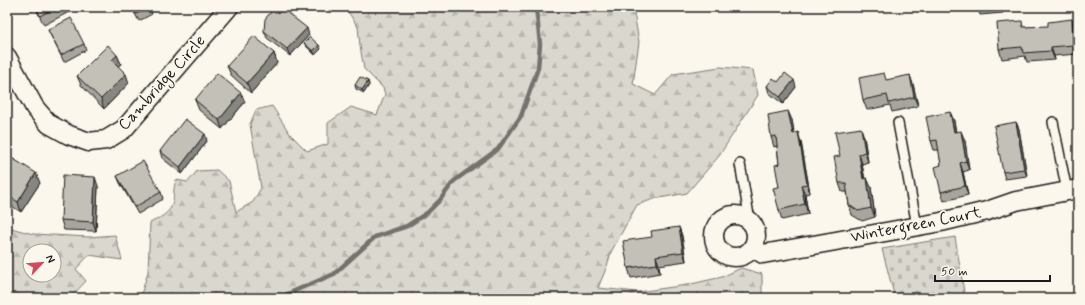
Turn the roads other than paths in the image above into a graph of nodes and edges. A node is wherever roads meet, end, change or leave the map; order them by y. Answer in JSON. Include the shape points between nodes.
{"nodes":[{"id":1,"x":229,"y":7,"type":"edge"},
{"id":2,"x":7,"y":57,"type":"edge"},
{"id":3,"x":1053,"y":122,"type":"dead end"},
{"id":4,"x":898,"y":123,"type":"dead end"},
{"id":5,"x":740,"y":164,"type":"dead end"},
{"id":6,"x":1072,"y":190,"type":"edge"},
{"id":7,"x":750,"y":221,"type":"junction"},
{"id":8,"x":917,"y":226,"type":"junction"},
{"id":9,"x":753,"y":248,"type":"junction"}],
"edges":[{"from":1,"to":2,"type":"street","name":"Cambridge Circle","via":[[124,129],[106,140],[89,142],[49,124],[35,108]]},
{"from":3,"to":6,"type":"lane"},
{"from":4,"to":8,"type":"lane"},
{"from":5,"to":7,"type":"lane"},
{"from":6,"to":8,"type":"street","name":"Wintergreen Court","via":[[1016,201],[987,212]]},
{"from":7,"to":9,"type":"street","via":[[756,234]]},
{"from":7,"to":9,"type":"street","via":[[736,215],[722,219],[717,224],[713,238],[718,250],[729,257],[743,257]]},
{"from":8,"to":9,"type":"street","name":"Wintergreen Court","via":[[763,254]]}]}
